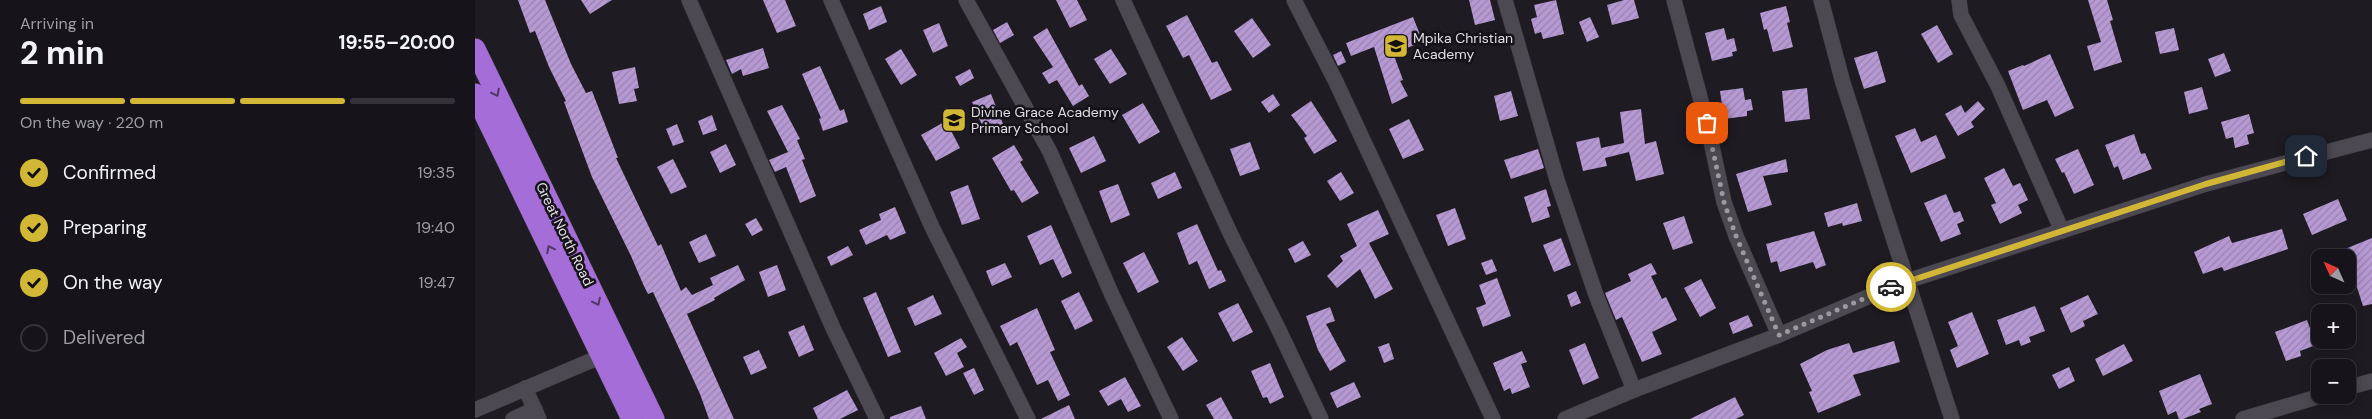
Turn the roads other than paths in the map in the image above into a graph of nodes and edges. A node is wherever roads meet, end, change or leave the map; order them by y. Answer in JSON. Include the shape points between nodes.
{"nodes":[{"id":1,"x":689,"y":0,"type":"edge"},
{"id":2,"x":831,"y":0,"type":"edge"},
{"id":3,"x":966,"y":0,"type":"edge"},
{"id":4,"x":1123,"y":0,"type":"edge"},
{"id":5,"x":1294,"y":0,"type":"edge"},
{"id":6,"x":1505,"y":0,"type":"edge"},
{"id":7,"x":1674,"y":0,"type":"edge"},
{"id":8,"x":1821,"y":0,"type":"edge"},
{"id":9,"x":1959,"y":0,"type":"edge"},
{"id":10,"x":475,"y":49,"type":"edge"},
{"id":11,"x":475,"y":94,"type":"edge"},
{"id":12,"x":2372,"y":140,"type":"edge"},
{"id":13,"x":2062,"y":231,"type":"junction"},
{"id":14,"x":1908,"y":281,"type":"junction"},
{"id":15,"x":1779,"y":335,"type":"junction"},
{"id":16,"x":602,"y":356,"type":"junction"},
{"id":17,"x":2372,"y":381,"type":"edge"},
{"id":18,"x":2356,"y":385,"type":"edge"},
{"id":19,"x":525,"y":388,"type":"junction"},
{"id":20,"x":1634,"y":390,"type":"junction"},
{"id":21,"x":2311,"y":399,"type":"edge"},
{"id":22,"x":475,"y":410,"type":"edge"},
{"id":23,"x":537,"y":414,"type":"edge"},
{"id":24,"x":513,"y":419,"type":"edge"},
{"id":25,"x":632,"y":419,"type":"edge"},
{"id":26,"x":654,"y":419,"type":"edge"},
{"id":27,"x":877,"y":419,"type":"edge"},
{"id":28,"x":1028,"y":419,"type":"edge"},
{"id":29,"x":1171,"y":419,"type":"edge"},
{"id":30,"x":1321,"y":419,"type":"edge"},
{"id":31,"x":1493,"y":419,"type":"edge"},
{"id":32,"x":1565,"y":419,"type":"edge"},
{"id":33,"x":1952,"y":419,"type":"edge"},
{"id":34,"x":2243,"y":419,"type":"edge"}],
"edges":[{"from":1,"to":27,"type":"street","via":[[833,328]]},
{"from":2,"to":28,"type":"street","via":[[932,227]]},
{"from":3,"to":29,"type":"street","via":[[1050,152],[1112,295]]},
{"from":4,"to":30,"type":"street","via":[[1231,235]]},
{"from":5,"to":31,"type":"street","via":[[1336,82]]},
{"from":6,"to":20,"type":"street","via":[[1557,180],[1596,295]]},
{"from":7,"to":15,"type":"street","via":[[1724,202]]},
{"from":8,"to":14,"type":"street","via":[[1843,83]]},
{"from":9,"to":13,"type":"street","via":[[1961,15],[1998,86]]},
{"from":10,"to":26,"type":"highway","name":"Great North Road","one_way":true},
{"from":16,"to":11,"type":"highway","name":"Great North Road","one_way":true},
{"from":12,"to":13,"type":"street","via":[[2206,184]]},
{"from":13,"to":14,"type":"street"},
{"from":14,"to":15,"type":"street"},
{"from":14,"to":33,"type":"street"},
{"from":15,"to":20,"type":"street"},
{"from":16,"to":19,"type":"street"},
{"from":16,"to":25,"type":"highway","name":"Great North Road"},
{"from":17,"to":18,"type":"street"},
{"from":19,"to":22,"type":"street"},
{"from":19,"to":23,"type":"street"},
{"from":20,"to":32,"type":"street"},
{"from":21,"to":34,"type":"street"},
{"from":23,"to":24,"type":"street"}]}
